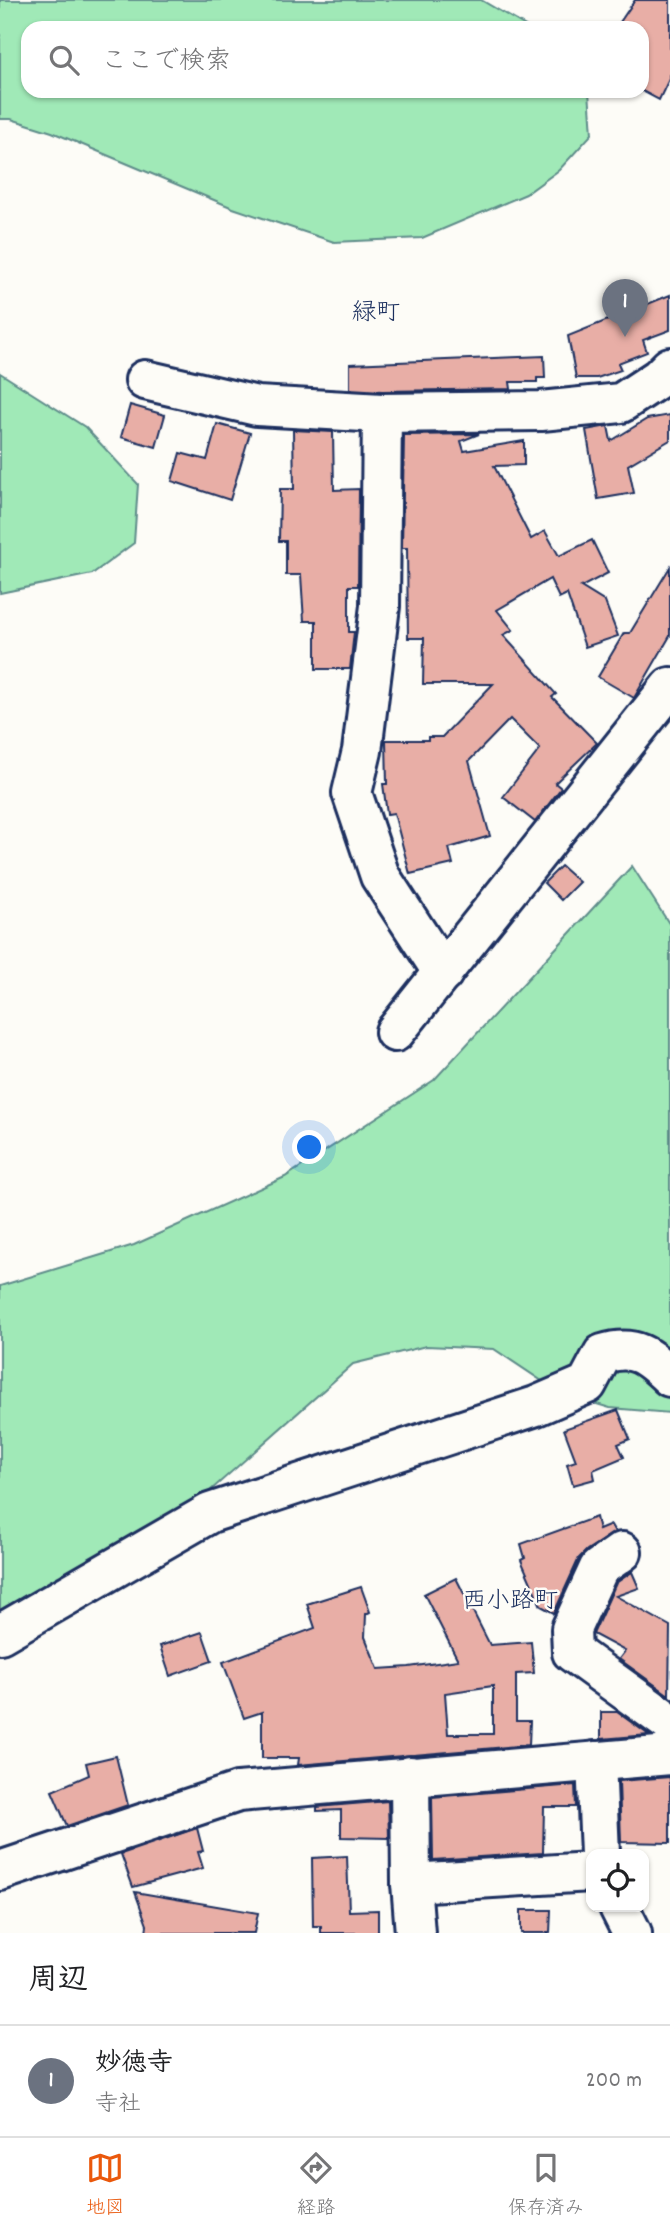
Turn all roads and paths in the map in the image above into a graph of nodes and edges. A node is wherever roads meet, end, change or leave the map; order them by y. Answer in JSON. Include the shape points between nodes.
{"nodes":[{"id":1,"x":670,"y":367,"type":"edge"},
{"id":2,"x":145,"y":380,"type":"dead end"},
{"id":3,"x":382,"y":413,"type":"junction"},
{"id":4,"x":670,"y":687,"type":"edge"},
{"id":5,"x":443,"y":973,"type":"junction"},
{"id":6,"x":395,"y":1032,"type":"dead end"},
{"id":7,"x":670,"y":1377,"type":"edge"},
{"id":8,"x":622,"y":1552,"type":"dead end"},
{"id":9,"x":0,"y":1634,"type":"edge"},
{"id":10,"x":670,"y":1723,"type":"edge"},
{"id":11,"x":670,"y":1755,"type":"edge"},
{"id":12,"x":596,"y":1761,"type":"junction"},
{"id":13,"x":410,"y":1776,"type":"junction"},
{"id":14,"x":600,"y":1849,"type":"edge"},
{"id":15,"x":0,"y":1871,"type":"edge"},
{"id":16,"x":586,"y":1872,"type":"edge"},
{"id":17,"x":411,"y":1883,"type":"junction"},
{"id":18,"x":622,"y":1912,"type":"edge"},
{"id":19,"x":415,"y":1933,"type":"edge"},
{"id":20,"x":632,"y":1933,"type":"edge"}],
"edges":[{"from":1,"to":3,"type":"street","via":[[621,403],[541,411]]},
{"from":2,"to":3,"type":"street","via":[[257,406]]},
{"from":3,"to":5,"type":"street","via":[[380,606],[362,751],[352,793],[380,876]]},
{"from":4,"to":5,"type":"street"},
{"from":5,"to":6,"type":"street"},
{"from":7,"to":9,"type":"street","via":[[647,1355],[620,1349],[603,1354],[587,1384],[536,1406],[210,1513]]},
{"from":8,"to":10,"type":"street","via":[[599,1568],[571,1629],[572,1652]]},
{"from":11,"to":12,"type":"street"},
{"from":12,"to":13,"type":"street"},
{"from":12,"to":14,"type":"street"},
{"from":13,"to":15,"type":"street","via":[[237,1792]]},
{"from":13,"to":17,"type":"street"},
{"from":16,"to":17,"type":"street"},
{"from":17,"to":19,"type":"street"},
{"from":18,"to":20,"type":"street"}]}
